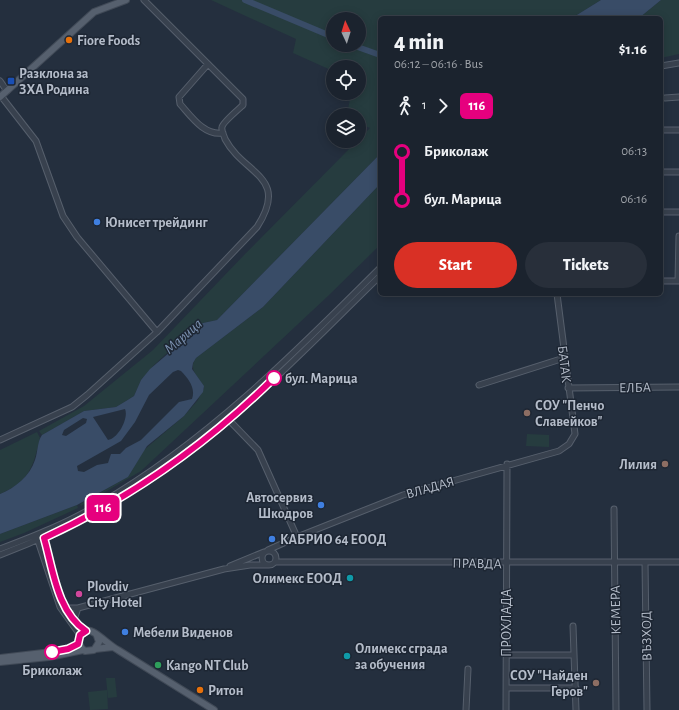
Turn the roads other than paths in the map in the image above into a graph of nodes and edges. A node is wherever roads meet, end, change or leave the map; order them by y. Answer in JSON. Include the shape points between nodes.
{"nodes":[{"id":1,"x":126,"y":0,"type":"edge"},
{"id":2,"x":144,"y":0,"type":"edge"},
{"id":3,"x":679,"y":63,"type":"edge"},
{"id":4,"x":208,"y":64,"type":"junction"},
{"id":5,"x":663,"y":66,"type":"edge"},
{"id":6,"x":0,"y":81,"type":"edge"},
{"id":7,"x":6,"y":91,"type":"junction"},
{"id":8,"x":0,"y":96,"type":"edge"},
{"id":9,"x":665,"y":98,"type":"dead end"},
{"id":10,"x":679,"y":98,"type":"edge"},
{"id":11,"x":663,"y":130,"type":"edge"},
{"id":12,"x":679,"y":130,"type":"edge"},
{"id":13,"x":223,"y":133,"type":"junction"},
{"id":14,"x":663,"y":172,"type":"edge"},
{"id":15,"x":679,"y":172,"type":"edge"},
{"id":16,"x":663,"y":212,"type":"edge"},
{"id":17,"x":679,"y":212,"type":"edge"},
{"id":18,"x":679,"y":236,"type":"edge"},
{"id":19,"x":378,"y":270,"type":"edge"},
{"id":20,"x":378,"y":278,"type":"edge"},
{"id":21,"x":663,"y":280,"type":"edge"},
{"id":22,"x":679,"y":281,"type":"edge"},
{"id":23,"x":557,"y":296,"type":"edge"},
{"id":24,"x":157,"y":332,"type":"junction"},
{"id":25,"x":564,"y":358,"type":"junction"},
{"id":26,"x":479,"y":385,"type":"dead end"},
{"id":27,"x":679,"y":387,"type":"edge"},
{"id":28,"x":568,"y":388,"type":"junction"},
{"id":29,"x":224,"y":415,"type":"junction"},
{"id":30,"x":229,"y":420,"type":"junction"},
{"id":31,"x":574,"y":434,"type":"joint"},
{"id":32,"x":0,"y":440,"type":"edge"},
{"id":33,"x":507,"y":464,"type":"junction"},
{"id":34,"x":614,"y":509,"type":"dead end"},
{"id":35,"x":43,"y":535,"type":"junction"},
{"id":36,"x":297,"y":537,"type":"junction"},
{"id":37,"x":37,"y":538,"type":"junction"},
{"id":38,"x":283,"y":544,"type":"junction"},
{"id":39,"x":0,"y":549,"type":"edge"},
{"id":40,"x":266,"y":551,"type":"junction"},
{"id":41,"x":0,"y":555,"type":"edge"},
{"id":42,"x":276,"y":555,"type":"junction"},
{"id":43,"x":275,"y":562,"type":"junction"},
{"id":44,"x":614,"y":562,"type":"junction"},
{"id":45,"x":646,"y":562,"type":"junction"},
{"id":46,"x":679,"y":562,"type":"edge"},
{"id":47,"x":506,"y":563,"type":"junction"},
{"id":48,"x":267,"y":565,"type":"junction"},
{"id":49,"x":224,"y":569,"type":"junction"},
{"id":50,"x":66,"y":608,"type":"junction"},
{"id":51,"x":78,"y":608,"type":"junction"},
{"id":52,"x":74,"y":620,"type":"junction"},
{"id":53,"x":573,"y":626,"type":"dead end"},
{"id":54,"x":86,"y":631,"type":"junction"},
{"id":55,"x":80,"y":635,"type":"junction"},
{"id":56,"x":97,"y":636,"type":"junction"},
{"id":57,"x":78,"y":644,"type":"junction"},
{"id":58,"x":113,"y":647,"type":"junction"},
{"id":59,"x":95,"y":648,"type":"junction"},
{"id":60,"x":83,"y":650,"type":"junction"},
{"id":61,"x":506,"y":654,"type":"junction"},
{"id":62,"x":573,"y":654,"type":"junction"},
{"id":63,"x":0,"y":658,"type":"edge"},
{"id":64,"x":0,"y":662,"type":"edge"},
{"id":65,"x":468,"y":669,"type":"dead end"},
{"id":66,"x":506,"y":688,"type":"junction"},
{"id":67,"x":576,"y":688,"type":"junction"},
{"id":68,"x":214,"y":710,"type":"edge"},
{"id":69,"x":466,"y":710,"type":"edge"},
{"id":70,"x":506,"y":710,"type":"edge"},
{"id":71,"x":576,"y":710,"type":"edge"},
{"id":72,"x":616,"y":710,"type":"edge"},
{"id":73,"x":647,"y":710,"type":"edge"}],
"edges":[{"from":1,"to":7,"type":"main road","via":[[94,12]]},
{"from":2,"to":4,"type":"street"},
{"from":3,"to":5,"type":"street"},
{"from":4,"to":13,"type":"street","via":[[244,102],[223,124]]},
{"from":4,"to":13,"type":"street","via":[[178,100],[204,129],[216,134]]},
{"from":6,"to":7,"type":"street"},
{"from":7,"to":8,"type":"main road"},
{"from":8,"to":24,"type":"street","via":[[36,141],[66,220],[77,237]]},
{"from":9,"to":10,"type":"street"},
{"from":11,"to":12,"type":"street"},
{"from":13,"to":24,"type":"street","via":[[229,145],[267,185],[269,197],[265,215],[257,227]]},
{"from":14,"to":15,"type":"street"},
{"from":16,"to":17,"type":"street"},
{"from":18,"to":22,"type":"street"},
{"from":19,"to":29,"type":"street"},
{"from":20,"to":30,"type":"street"},
{"from":21,"to":22,"type":"street"},
{"from":23,"to":25,"type":"street","name":"БАТАК"},
{"from":24,"to":32,"type":"street","via":[[72,407]]},
{"from":25,"to":26,"type":"street"},
{"from":25,"to":28,"type":"street","name":"БАТАК"},
{"from":27,"to":28,"type":"street","name":"ЕЛБА"},
{"from":28,"to":31,"type":"street","name":"БАТАК"},
{"from":29,"to":30,"type":"street"},
{"from":29,"to":35,"type":"street","via":[[184,448],[117,494]]},
{"from":30,"to":35,"type":"street","via":[[157,475],[101,510]]},
{"from":30,"to":36,"type":"street","via":[[258,450]]},
{"from":31,"to":33,"type":"street","name":"ВЛАДАЯ","via":[[569,444],[559,451]]},
{"from":33,"to":36,"type":"street","name":"ВЛАДАЯ","via":[[403,495]]},
{"from":33,"to":47,"type":"street","name":"ПРОХЛАДА"},
{"from":34,"to":44,"type":"street","name":"КЕМЕРА"},
{"from":35,"to":37,"type":"street"},
{"from":35,"to":50,"type":"street"},
{"from":36,"to":38,"type":"street","name":"ВЛАДАЯ"},
{"from":37,"to":39,"type":"street"},
{"from":37,"to":41,"type":"street"},
{"from":37,"to":55,"type":"street","via":[[60,607]]},
{"from":38,"to":40,"type":"street","name":"ВЛАДАЯ"},
{"from":38,"to":42,"type":"street"},
{"from":40,"to":42,"type":"street","via":[[273,551]]},
{"from":40,"to":48,"type":"street","via":[[262,559]]},
{"from":40,"to":49,"type":"street","name":"ВЛАДАЯ"},
{"from":42,"to":43,"type":"street"},
{"from":43,"to":47,"type":"street","name":"ПРАВДА"},
{"from":43,"to":48,"type":"street","name":"ВЛАДАЯ"},
{"from":44,"to":45,"type":"street","name":"ПРАВДА"},
{"from":44,"to":47,"type":"street","name":"ПРАВДА"},
{"from":44,"to":72,"type":"street","name":"КЕМЕРА"},
{"from":45,"to":46,"type":"street","name":"ПРАВДА"},
{"from":45,"to":73,"type":"street","name":"ВЪЗХОД"},
{"from":47,"to":61,"type":"street","name":"ПРОХЛАДА"},
{"from":48,"to":49,"type":"street","name":"ВЛАДАЯ"},
{"from":49,"to":51,"type":"street","name":"ВЛАДАЯ"},
{"from":50,"to":51,"type":"street","name":"ВЛАДАЯ"},
{"from":50,"to":52,"type":"street"},
{"from":51,"to":52,"type":"street"},
{"from":52,"to":54,"type":"street"},
{"from":53,"to":62,"type":"street"},
{"from":54,"to":55,"type":"main road"},
{"from":54,"to":56,"type":"main road"},
{"from":55,"to":57,"type":"main road"},
{"from":56,"to":58,"type":"main road"},
{"from":56,"to":59,"type":"main road","via":[[99,642]]},
{"from":57,"to":60,"type":"main road"},
{"from":57,"to":63,"type":"main road","via":[[60,651]]},
{"from":58,"to":59,"type":"main road"},
{"from":58,"to":68,"type":"main road"},
{"from":59,"to":60,"type":"main road"},
{"from":60,"to":64,"type":"main road","via":[[49,657]]},
{"from":61,"to":62,"type":"street"},
{"from":61,"to":66,"type":"street","name":"ПРОХЛАДА"},
{"from":62,"to":67,"type":"street"},
{"from":65,"to":69,"type":"street"},
{"from":66,"to":67,"type":"street"},
{"from":66,"to":70,"type":"street","name":"ПРОХЛАДА"},
{"from":67,"to":71,"type":"street"}]}
